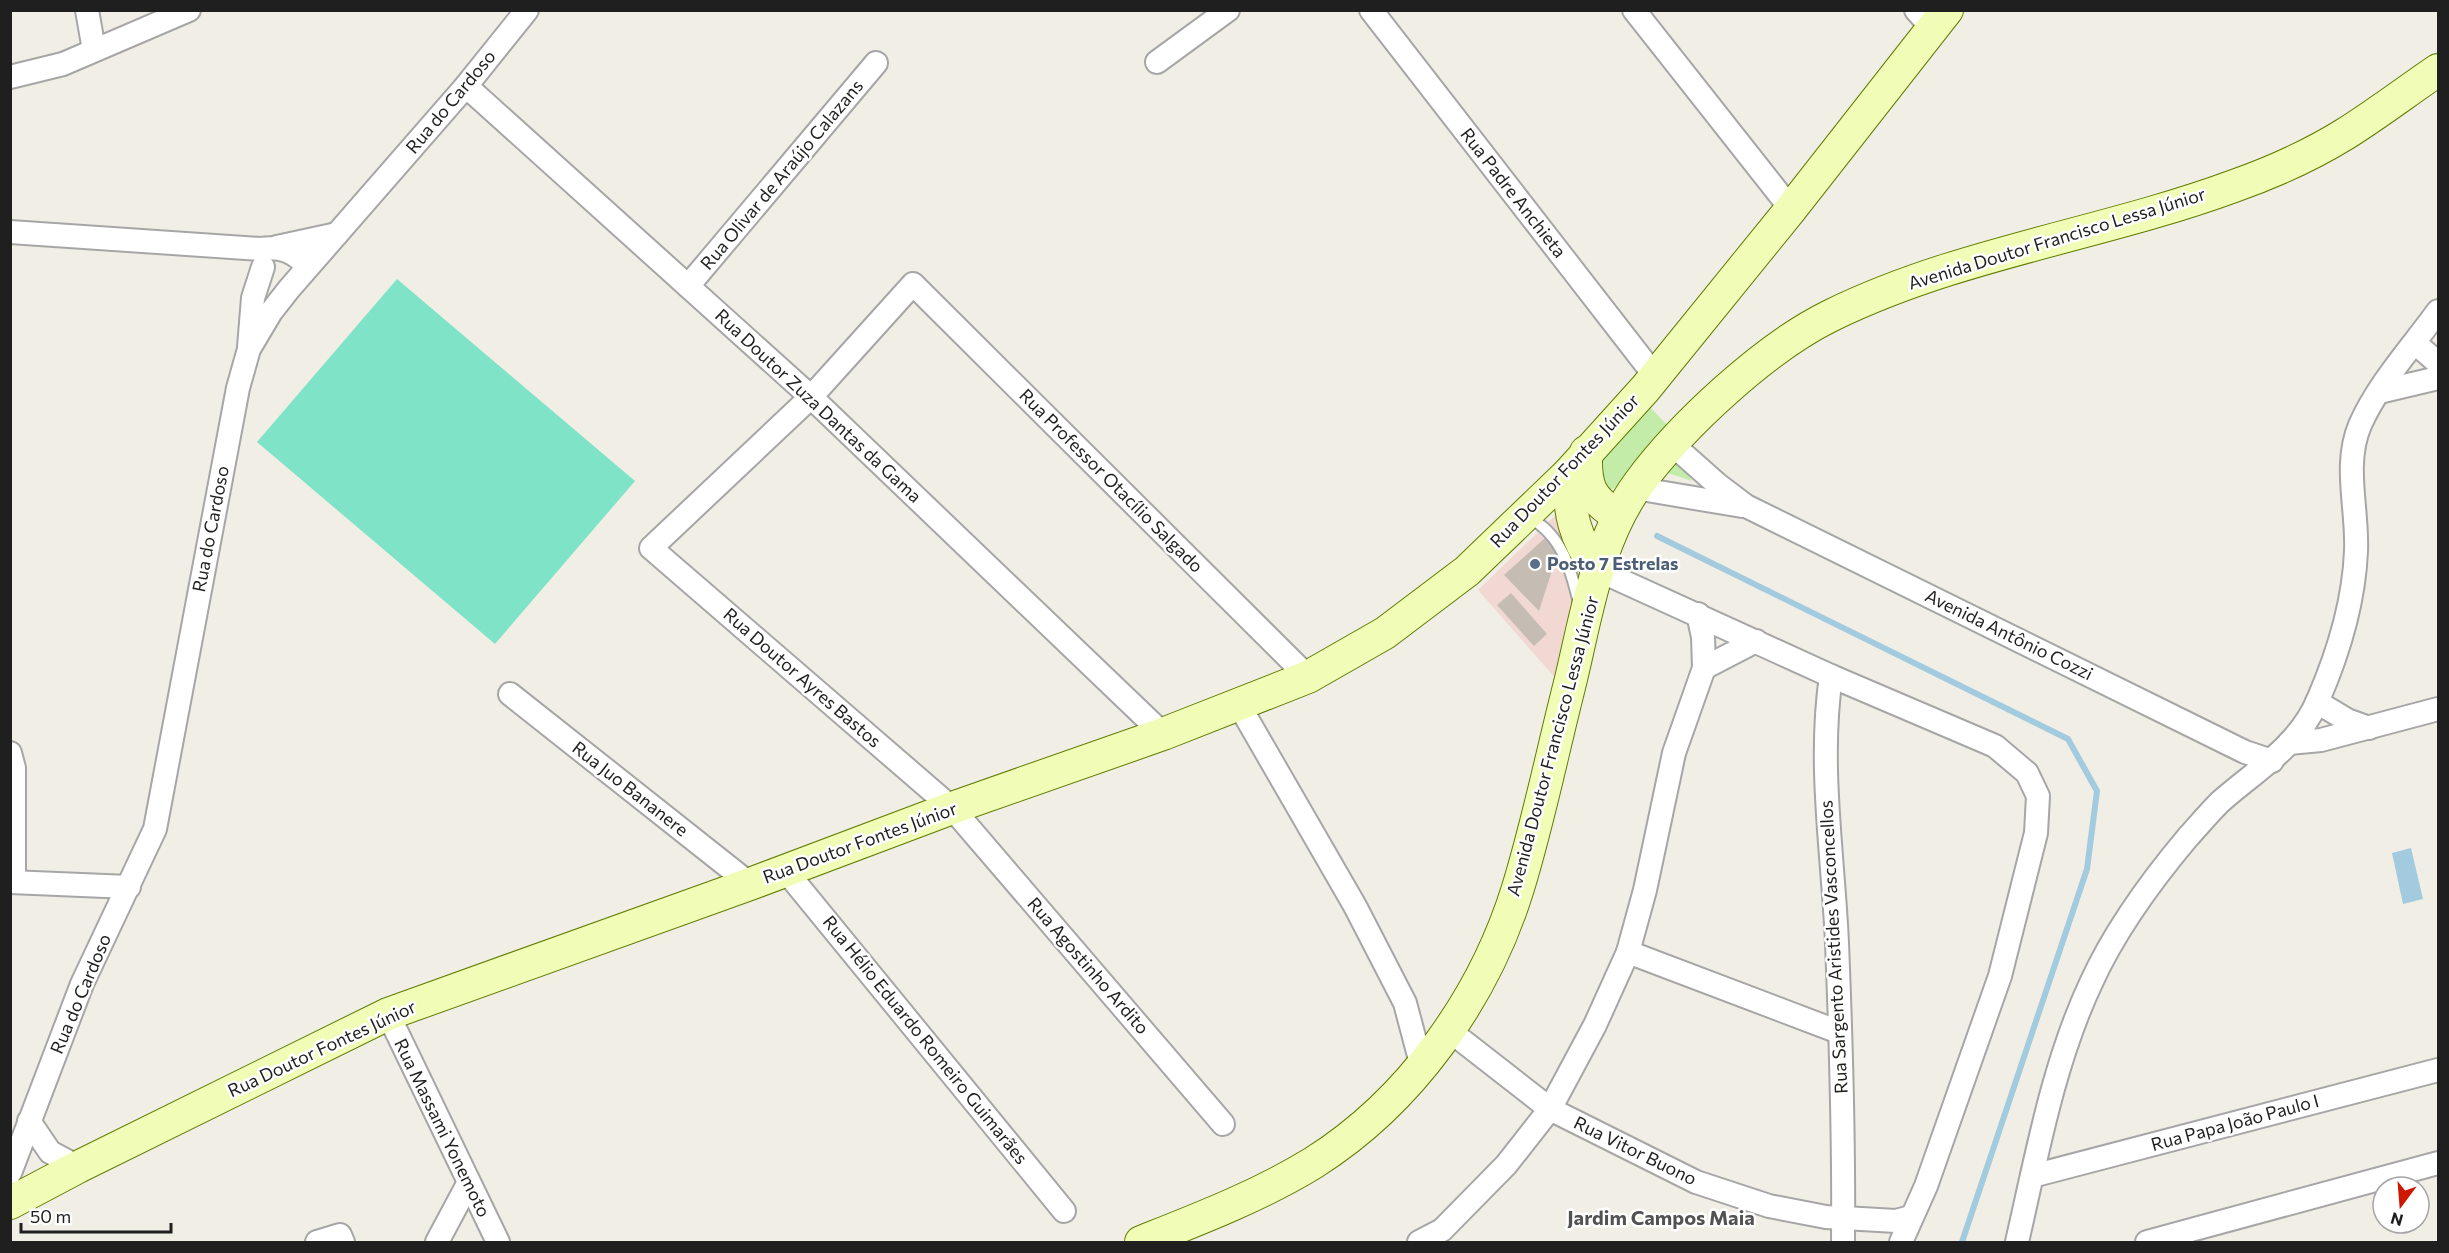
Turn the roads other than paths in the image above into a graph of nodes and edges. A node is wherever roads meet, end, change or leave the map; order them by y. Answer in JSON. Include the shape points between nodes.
{"nodes":[{"id":1,"x":87,"y":10,"type":"edge"},
{"id":2,"x":189,"y":10,"type":"edge"},
{"id":3,"x":527,"y":10,"type":"edge"},
{"id":4,"x":1228,"y":10,"type":"edge"},
{"id":5,"x":1371,"y":10,"type":"edge"},
{"id":6,"x":1634,"y":10,"type":"edge"},
{"id":7,"x":1932,"y":17,"type":"edge"},
{"id":8,"x":94,"y":50,"type":"junction"},
{"id":9,"x":1157,"y":62,"type":"dead end"},
{"id":10,"x":876,"y":63,"type":"dead end"},
{"id":11,"x":2439,"y":70,"type":"edge"},
{"id":12,"x":10,"y":77,"type":"edge"},
{"id":13,"x":466,"y":86,"type":"junction"},
{"id":14,"x":1791,"y":209,"type":"junction"},
{"id":15,"x":10,"y":232,"type":"edge"},
{"id":16,"x":337,"y":234,"type":"junction"},
{"id":17,"x":266,"y":254,"type":"junction"},
{"id":18,"x":308,"y":267,"type":"junction"},
{"id":19,"x":688,"y":286,"type":"junction"},
{"id":20,"x":289,"y":289,"type":"junction"},
{"id":21,"x":2439,"y":311,"type":"edge"},
{"id":22,"x":2415,"y":343,"type":"junction"},
{"id":23,"x":249,"y":349,"type":"junction"},
{"id":24,"x":2439,"y":363,"type":"edge"},
{"id":25,"x":2439,"y":378,"type":"edge"},
{"id":26,"x":1650,"y":383,"type":"junction"},
{"id":27,"x":2379,"y":392,"type":"junction"},
{"id":28,"x":811,"y":397,"type":"junction"},
{"id":29,"x":1680,"y":436,"type":"junction"},
{"id":30,"x":1577,"y":463,"type":"junction"},
{"id":31,"x":1635,"y":488,"type":"junction"},
{"id":32,"x":1746,"y":506,"type":"junction"},
{"id":33,"x":1525,"y":516,"type":"junction"},
{"id":34,"x":1618,"y":516,"type":"junction"},
{"id":35,"x":1599,"y":570,"type":"junction"},
{"id":36,"x":1698,"y":614,"type":"junction"},
{"id":37,"x":1584,"y":627,"type":"junction"},
{"id":38,"x":1755,"y":640,"type":"junction"},
{"id":39,"x":1704,"y":668,"type":"junction"},
{"id":40,"x":1832,"y":676,"type":"junction"},
{"id":41,"x":1308,"y":677,"type":"junction"},
{"id":42,"x":510,"y":694,"type":"dead end"},
{"id":43,"x":2318,"y":702,"type":"junction"},
{"id":44,"x":1239,"y":705,"type":"junction"},
{"id":45,"x":2439,"y":709,"type":"edge"},
{"id":46,"x":2369,"y":728,"type":"junction"},
{"id":47,"x":1163,"y":734,"type":"junction"},
{"id":48,"x":2289,"y":743,"type":"junction"},
{"id":49,"x":10,"y":753,"type":"edge"},
{"id":50,"x":2272,"y":761,"type":"junction"},
{"id":51,"x":952,"y":808,"type":"junction"},
{"id":52,"x":785,"y":870,"type":"junction"},
{"id":53,"x":12,"y":882,"type":"edge"},
{"id":54,"x":750,"y":884,"type":"junction"},
{"id":55,"x":129,"y":887,"type":"junction"},
{"id":56,"x":1628,"y":952,"type":"junction"},
{"id":57,"x":388,"y":1014,"type":"junction"},
{"id":58,"x":1450,"y":1031,"type":"junction"},
{"id":59,"x":1839,"y":1032,"type":"junction"},
{"id":60,"x":1422,"y":1067,"type":"junction"},
{"id":61,"x":2437,"y":1076,"type":"edge"},
{"id":62,"x":1550,"y":1109,"type":"junction"},
{"id":63,"x":29,"y":1121,"type":"junction"},
{"id":64,"x":1223,"y":1124,"type":"dead end"},
{"id":65,"x":2439,"y":1163,"type":"edge"},
{"id":66,"x":78,"y":1167,"type":"junction"},
{"id":67,"x":10,"y":1173,"type":"edge"},
{"id":68,"x":2032,"y":1176,"type":"junction"},
{"id":69,"x":468,"y":1184,"type":"junction"},
{"id":70,"x":10,"y":1203,"type":"edge"},
{"id":71,"x":1064,"y":1211,"type":"dead end"},
{"id":72,"x":1911,"y":1217,"type":"junction"},
{"id":73,"x":1844,"y":1219,"type":"junction"},
{"id":74,"x":1448,"y":1236,"type":"edge"},
{"id":75,"x":317,"y":1242,"type":"edge"},
{"id":76,"x":343,"y":1242,"type":"edge"},
{"id":77,"x":437,"y":1242,"type":"edge"},
{"id":78,"x":498,"y":1242,"type":"edge"},
{"id":79,"x":1142,"y":1242,"type":"edge"},
{"id":80,"x":1419,"y":1242,"type":"edge"},
{"id":81,"x":1843,"y":1242,"type":"edge"},
{"id":82,"x":1900,"y":1242,"type":"edge"},
{"id":83,"x":2017,"y":1242,"type":"edge"},
{"id":84,"x":2147,"y":1242,"type":"edge"}],
"edges":[{"from":1,"to":8,"type":"street"},
{"from":2,"to":8,"type":"street"},
{"from":3,"to":13,"type":"street","name":"Rua do Cardoso"},
{"from":4,"to":9,"type":"street"},
{"from":5,"to":26,"type":"street","name":"Rua Padre Anchieta"},
{"from":6,"to":14,"type":"street"},
{"from":7,"to":14,"type":"street","name":"Rua Doutor Fontes Júnior"},
{"from":8,"to":12,"type":"street","via":[[63,64]]},
{"from":10,"to":19,"type":"street","name":"Rua Olivar de Araújo Calazans"},
{"from":11,"to":29,"type":"street","name":"Avenida Doutor Francisco Lessa Júnior","via":[[2343,135],[2236,186],[1992,255],[1902,286],[1829,317],[1785,343]]},
{"from":13,"to":16,"type":"street","name":"Rua do Cardoso"},
{"from":13,"to":19,"type":"street","name":"Rua Doutor Zuza Dantas da Gama"},
{"from":14,"to":26,"type":"street","name":"Rua Doutor Fontes Júnior"},
{"from":15,"to":17,"type":"street"},
{"from":16,"to":17,"type":"street"},
{"from":16,"to":18,"type":"street","name":"Rua do Cardoso"},
{"from":17,"to":18,"type":"street","via":[[290,251]]},
{"from":17,"to":20,"type":"street","via":[[269,277]]},
{"from":17,"to":23,"type":"street","via":[[253,298]]},
{"from":18,"to":20,"type":"street","name":"Rua do Cardoso"},
{"from":19,"to":28,"type":"street","name":"Rua Doutor Zuza Dantas da Gama"},
{"from":20,"to":23,"type":"street","name":"Rua do Cardoso"},
{"from":21,"to":22,"type":"street"},
{"from":22,"to":24,"type":"street"},
{"from":22,"to":27,"type":"street"},
{"from":23,"to":55,"type":"street","name":"Rua do Cardoso","via":[[238,388],[155,829]]},
{"from":25,"to":27,"type":"street"},
{"from":26,"to":30,"type":"street","name":"Rua Doutor Fontes Júnior"},
{"from":27,"to":43,"type":"street","via":[[2360,425],[2354,446],[2351,475],[2356,550],[2350,597]]},
{"from":28,"to":41,"type":"street","name":"Rua Professor Otacílio Salgado","via":[[913,284]]},
{"from":28,"to":47,"type":"street","name":"Rua Doutor Zuza Dantas da Gama"},
{"from":28,"to":51,"type":"street","name":"Rua Doutor Ayres Bastos","via":[[651,548]]},
{"from":29,"to":31,"type":"street","name":"Avenida Doutor Francisco Lessa Júnior"},
{"from":29,"to":32,"type":"street","name":"Avenida Antônio Cozzi","via":[[1717,484]]},
{"from":30,"to":33,"type":"street","name":"Rua Doutor Fontes Júnior"},
{"from":30,"to":34,"type":"street","via":[[1590,491],[1602,506]]},
{"from":30,"to":35,"type":"street","via":[[1569,506],[1576,533]]},
{"from":31,"to":32,"type":"street","name":"Avenida Antônio Cozzi"},
{"from":31,"to":34,"type":"street","name":"Avenida Doutor Francisco Lessa Júnior"},
{"from":32,"to":50,"type":"street","name":"Avenida Antônio Cozzi","via":[[2245,752]]},
{"from":33,"to":37,"type":"lane","via":[[1546,528],[1561,547],[1572,573]]},
{"from":33,"to":41,"type":"street","name":"Rua Doutor Fontes Júnior","via":[[1467,571],[1385,633]]},
{"from":34,"to":35,"type":"street","name":"Avenida Doutor Francisco Lessa Júnior"},
{"from":35,"to":36,"type":"street"},
{"from":35,"to":37,"type":"street","name":"Avenida Doutor Francisco Lessa Júnior"},
{"from":36,"to":38,"type":"street"},
{"from":36,"to":39,"type":"street"},
{"from":37,"to":58,"type":"street","name":"Avenida Doutor Francisco Lessa Júnior","via":[[1517,890],[1491,956]]},
{"from":38,"to":39,"type":"street"},
{"from":38,"to":40,"type":"street"},
{"from":39,"to":56,"type":"street","via":[[1674,753]]},
{"from":40,"to":59,"type":"street","name":"Rua Sargento Aristides Vasconcellos","via":[[1826,711],[1825,759]]},
{"from":40,"to":72,"type":"street","via":[[1995,746],[2026,772],[2038,796],[2036,833],[2000,976],[1926,1186]]},
{"from":41,"to":44,"type":"street","name":"Rua Doutor Fontes Júnior"},
{"from":42,"to":54,"type":"street","name":"Rua Juo Bananere"},
{"from":43,"to":46,"type":"street"},
{"from":43,"to":48,"type":"street"},
{"from":44,"to":47,"type":"street","name":"Rua Doutor Fontes Júnior"},
{"from":44,"to":60,"type":"street","via":[[1355,906],[1405,1003]]},
{"from":45,"to":46,"type":"street"},
{"from":46,"to":48,"type":"street"},
{"from":47,"to":51,"type":"street","name":"Rua Doutor Fontes Júnior"},
{"from":48,"to":50,"type":"street"},
{"from":49,"to":53,"type":"street","via":[[14,768]]},
{"from":50,"to":68,"type":"street","via":[[2220,802],[2130,913],[2076,1017],[2054,1084]]},
{"from":51,"to":52,"type":"street","name":"Rua Doutor Fontes Júnior"},
{"from":51,"to":64,"type":"street","name":"Rua Agostinho Ardito"},
{"from":52,"to":54,"type":"street","name":"Rua Doutor Fontes Júnior"},
{"from":52,"to":71,"type":"street","name":"Rua Hélio Eduardo Romeiro Guimarães"},
{"from":53,"to":55,"type":"street"},
{"from":54,"to":57,"type":"street","name":"Rua Doutor Fontes Júnior"},
{"from":55,"to":63,"type":"street","name":"Rua do Cardoso","via":[[82,984]]},
{"from":56,"to":59,"type":"street"},
{"from":56,"to":62,"type":"street","via":[[1595,1026]]},
{"from":57,"to":66,"type":"street","name":"Rua Doutor Fontes Júnior"},
{"from":57,"to":69,"type":"street","name":"Rua Massami Yonemoto"},
{"from":58,"to":60,"type":"street","name":"Avenida Doutor Francisco Lessa Júnior"},
{"from":58,"to":62,"type":"street","name":"Rua Vitor Buono"},
{"from":59,"to":73,"type":"street","name":"Rua Sargento Aristides Vasconcellos"},
{"from":60,"to":79,"type":"street","name":"Avenida Doutor Francisco Lessa Júnior","via":[[1366,1122],[1315,1161],[1263,1190]]},
{"from":61,"to":68,"type":"street","name":"Rua Papa João Paulo I"},
{"from":62,"to":73,"type":"street","name":"Rua Vitor Buono","via":[[1696,1182],[1768,1206]]},
{"from":62,"to":74,"type":"street"},
{"from":63,"to":66,"type":"street","via":[[50,1152]]},
{"from":63,"to":67,"type":"street","name":"Rua do Cardoso"},
{"from":65,"to":84,"type":"street"},
{"from":66,"to":70,"type":"street","name":"Rua Doutor Fontes Júnior"},
{"from":68,"to":83,"type":"street"},
{"from":69,"to":77,"type":"street"},
{"from":69,"to":78,"type":"street","name":"Rua Massami Yonemoto"},
{"from":72,"to":73,"type":"street","via":[[1896,1221]]},
{"from":72,"to":82,"type":"street"},
{"from":73,"to":81,"type":"street","name":"Rua Sargento Aristides Vasconcellos"},
{"from":74,"to":80,"type":"street"},
{"from":75,"to":76,"type":"street","via":[[339,1234]]}]}
